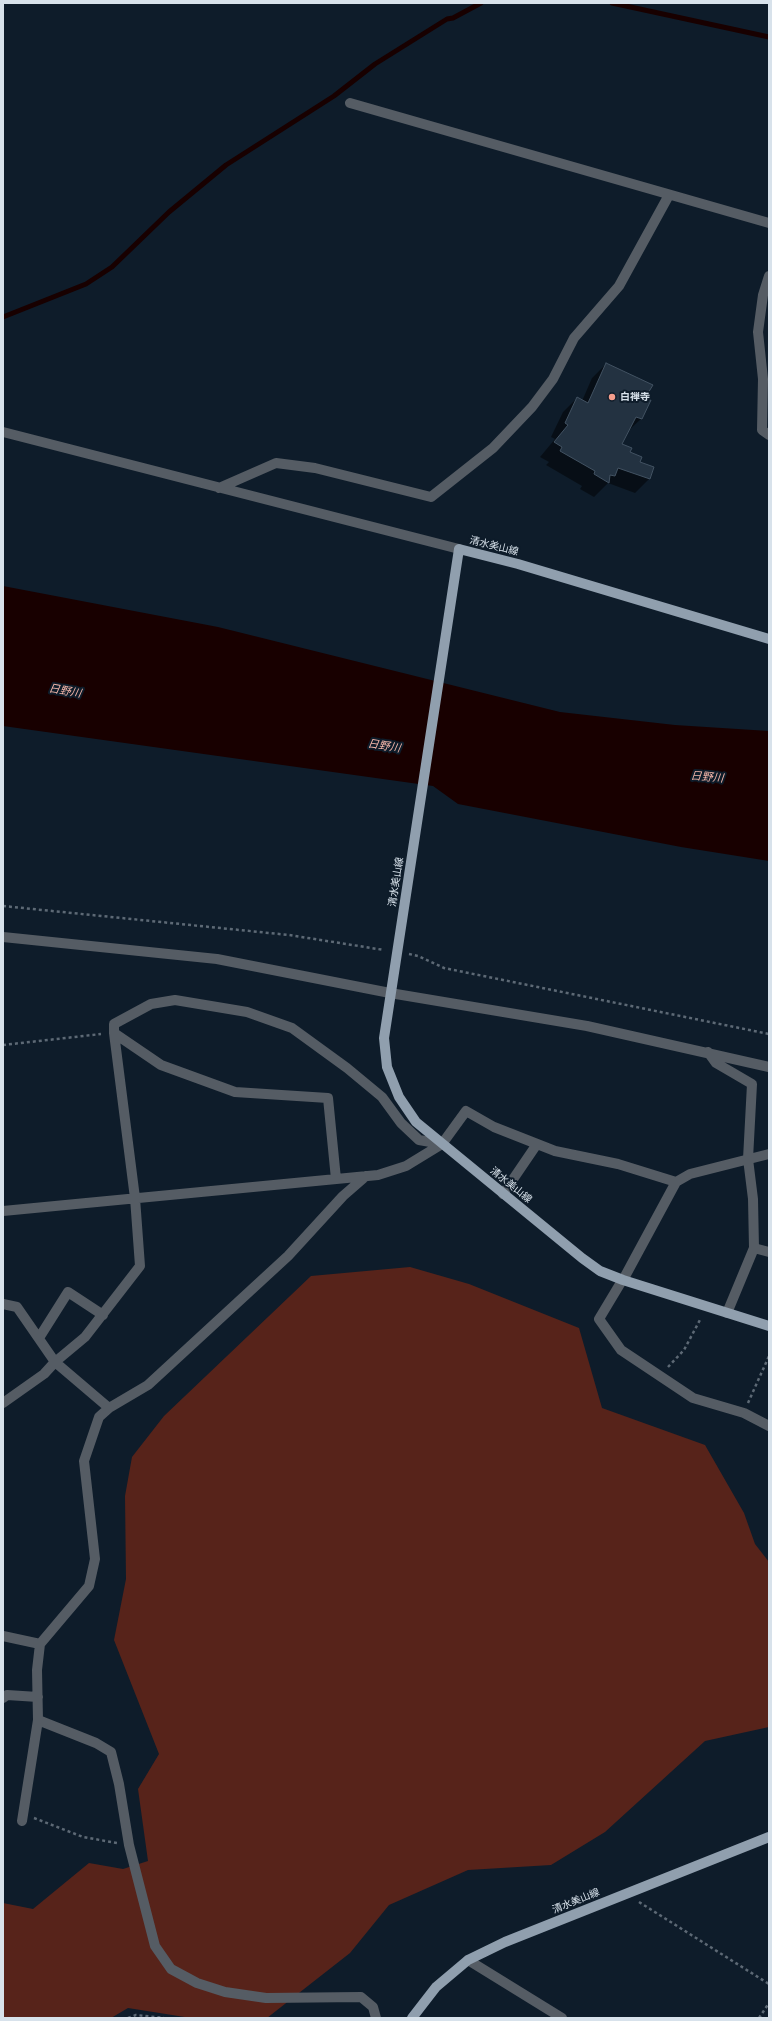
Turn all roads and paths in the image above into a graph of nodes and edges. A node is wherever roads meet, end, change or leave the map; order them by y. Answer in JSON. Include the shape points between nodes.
{"nodes":[{"id":1,"x":350,"y":103,"type":"dead end"},
{"id":2,"x":669,"y":195,"type":"junction"},
{"id":3,"x":769,"y":223,"type":"edge"},
{"id":4,"x":769,"y":276,"type":"edge"},
{"id":5,"x":3,"y":432,"type":"edge"},
{"id":6,"x":769,"y":435,"type":"edge"},
{"id":7,"x":219,"y":488,"type":"junction"},
{"id":8,"x":459,"y":550,"type":"junction"},
{"id":9,"x":769,"y":639,"type":"edge"},
{"id":10,"x":3,"y":937,"type":"edge"},
{"id":11,"x":390,"y":993,"type":"junction"},
{"id":12,"x":114,"y":1033,"type":"junction"},
{"id":13,"x":3,"y":1044,"type":"edge"},
{"id":14,"x":708,"y":1052,"type":"junction"},
{"id":15,"x":769,"y":1067,"type":"edge"},
{"id":16,"x":442,"y":1144,"type":"junction"},
{"id":17,"x":537,"y":1144,"type":"junction"},
{"id":18,"x":769,"y":1154,"type":"edge"},
{"id":19,"x":748,"y":1159,"type":"junction"},
{"id":20,"x":366,"y":1176,"type":"junction"},
{"id":21,"x":336,"y":1179,"type":"junction"},
{"id":22,"x":676,"y":1182,"type":"junction"},
{"id":23,"x":503,"y":1194,"type":"junction"},
{"id":24,"x":135,"y":1198,"type":"junction"},
{"id":25,"x":3,"y":1211,"type":"edge"},
{"id":26,"x":754,"y":1248,"type":"junction"},
{"id":27,"x":769,"y":1252,"type":"edge"},
{"id":28,"x":622,"y":1282,"type":"junction"},
{"id":29,"x":3,"y":1304,"type":"edge"},
{"id":30,"x":704,"y":1313,"type":"dead end"},
{"id":31,"x":727,"y":1313,"type":"junction"},
{"id":32,"x":103,"y":1315,"type":"junction"},
{"id":33,"x":769,"y":1326,"type":"edge"},
{"id":34,"x":39,"y":1338,"type":"junction"},
{"id":35,"x":769,"y":1356,"type":"edge"},
{"id":36,"x":55,"y":1362,"type":"junction"},
{"id":37,"x":660,"y":1376,"type":"junction"},
{"id":38,"x":3,"y":1403,"type":"edge"},
{"id":39,"x":109,"y":1408,"type":"junction"},
{"id":40,"x":744,"y":1412,"type":"junction"},
{"id":41,"x":769,"y":1426,"type":"edge"},
{"id":42,"x":3,"y":1636,"type":"edge"},
{"id":43,"x":40,"y":1644,"type":"junction"},
{"id":44,"x":38,"y":1697,"type":"junction"},
{"id":45,"x":3,"y":1698,"type":"edge"},
{"id":46,"x":38,"y":1720,"type":"junction"},
{"id":47,"x":22,"y":1817,"type":"joint"},
{"id":48,"x":769,"y":1837,"type":"edge"},
{"id":49,"x":129,"y":1846,"type":"junction"},
{"id":50,"x":626,"y":1894,"type":"junction"},
{"id":51,"x":468,"y":1960,"type":"junction"},
{"id":52,"x":769,"y":1984,"type":"edge"},
{"id":53,"x":769,"y":2003,"type":"edge"},
{"id":54,"x":128,"y":2018,"type":"edge"},
{"id":55,"x":164,"y":2018,"type":"edge"},
{"id":56,"x":376,"y":2018,"type":"edge"},
{"id":57,"x":412,"y":2018,"type":"edge"},
{"id":58,"x":562,"y":2018,"type":"edge"},
{"id":59,"x":759,"y":2018,"type":"edge"}],
"edges":[{"from":1,"to":2,"type":"street"},
{"from":2,"to":3,"type":"street"},
{"from":2,"to":7,"type":"street","via":[[618,286],[574,338],[553,380],[532,407],[493,448],[431,497],[315,468],[276,463]]},
{"from":4,"to":6,"type":"street","via":[[763,295],[758,332],[763,379],[762,430]]},
{"from":5,"to":7,"type":"street"},
{"from":7,"to":8,"type":"street"},
{"from":8,"to":9,"type":"main road","name":"清水美山線","via":[[526,566]]},
{"from":8,"to":11,"type":"main road","name":"清水美山線"},
{"from":10,"to":11,"type":"street","via":[[217,958]]},
{"from":11,"to":14,"type":"street","via":[[587,1026]]},
{"from":11,"to":16,"type":"main road","name":"清水美山線","via":[[384,1038],[387,1067],[399,1097],[416,1122]]},
{"from":12,"to":13,"type":"path"},
{"from":12,"to":16,"type":"street","via":[[114,1024],[151,1004],[175,1000],[247,1012],[292,1028],[382,1097],[419,1140]]},
{"from":12,"to":21,"type":"street","via":[[161,1065],[235,1092],[328,1098]]},
{"from":12,"to":24,"type":"street"},
{"from":14,"to":15,"type":"street"},
{"from":14,"to":19,"type":"street","via":[[716,1063],[752,1084]]},
{"from":16,"to":17,"type":"street","via":[[466,1111],[494,1127]]},
{"from":16,"to":20,"type":"street","via":[[406,1166]]},
{"from":16,"to":23,"type":"main road","name":"清水美山線"},
{"from":17,"to":22,"type":"street","via":[[555,1152],[618,1164]]},
{"from":17,"to":23,"type":"street"},
{"from":18,"to":19,"type":"street"},
{"from":19,"to":22,"type":"street","via":[[690,1174]]},
{"from":19,"to":26,"type":"street","via":[[753,1199]]},
{"from":20,"to":21,"type":"street"},
{"from":20,"to":39,"type":"street","via":[[343,1196],[288,1256],[148,1385]]},
{"from":21,"to":24,"type":"street"},
{"from":22,"to":28,"type":"street"},
{"from":23,"to":28,"type":"main road","name":"清水美山線","via":[[582,1258]]},
{"from":24,"to":25,"type":"street"},
{"from":24,"to":32,"type":"street","via":[[140,1266]]},
{"from":26,"to":27,"type":"street"},
{"from":26,"to":31,"type":"street"},
{"from":28,"to":31,"type":"main road","name":"清水美山線"},
{"from":28,"to":37,"type":"street","via":[[599,1318],[621,1350]]},
{"from":29,"to":34,"type":"street","via":[[18,1307]]},
{"from":30,"to":37,"type":"path","via":[[684,1350]]},
{"from":31,"to":33,"type":"main road","name":"清水美山線"},
{"from":32,"to":34,"type":"street","via":[[68,1292]]},
{"from":32,"to":36,"type":"street","via":[[85,1337]]},
{"from":34,"to":36,"type":"street"},
{"from":35,"to":40,"type":"path"},
{"from":36,"to":38,"type":"street","via":[[44,1374]]},
{"from":36,"to":39,"type":"street"},
{"from":37,"to":40,"type":"street","via":[[693,1398]]},
{"from":39,"to":43,"type":"street","via":[[98,1417],[84,1460],[95,1559],[89,1586]]},
{"from":40,"to":41,"type":"street"},
{"from":42,"to":43,"type":"street"},
{"from":43,"to":44,"type":"street","via":[[37,1670]]},
{"from":44,"to":45,"type":"street","via":[[7,1695]]},
{"from":44,"to":46,"type":"street"},
{"from":46,"to":47,"type":"street"},
{"from":46,"to":49,"type":"street","via":[[96,1742],[112,1752]]},
{"from":47,"to":49,"type":"path","via":[[83,1837]]},
{"from":48,"to":50,"type":"main road","name":"清水美山線"},
{"from":49,"to":56,"type":"street","via":[[155,1946],[171,1969],[198,1983],[225,1992],[259,1997],[362,1997],[373,2007]]},
{"from":50,"to":51,"type":"main road","name":"清水美山線","via":[[505,1942]]},
{"from":50,"to":52,"type":"path"},
{"from":51,"to":57,"type":"main road","name":"清水美山線","via":[[436,1987]]},
{"from":51,"to":58,"type":"street"},
{"from":53,"to":59,"type":"path"},
{"from":54,"to":55,"type":"path"}]}
